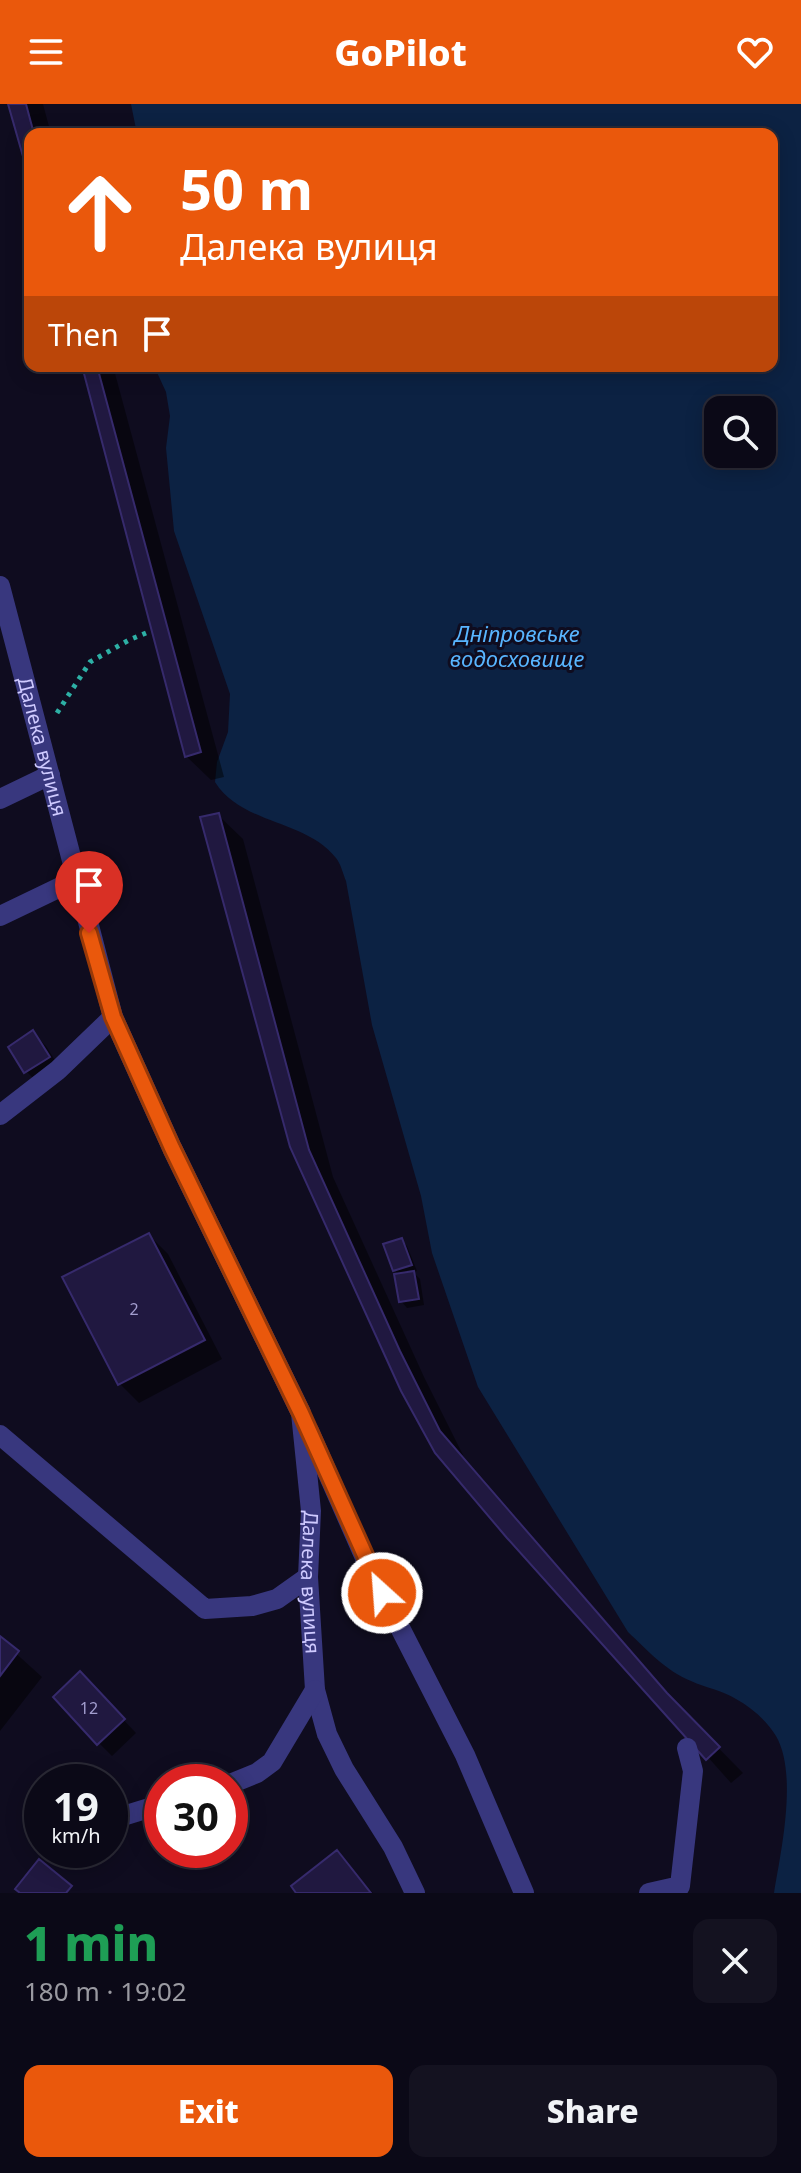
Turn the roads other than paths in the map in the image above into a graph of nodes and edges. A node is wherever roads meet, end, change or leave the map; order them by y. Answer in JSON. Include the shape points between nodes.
{"nodes":[{"id":1,"x":0,"y":586,"type":"edge"},
{"id":2,"x":6,"y":637,"type":"edge"},
{"id":3,"x":50,"y":775,"type":"junction"},
{"id":4,"x":0,"y":799,"type":"edge"},
{"id":5,"x":75,"y":880,"type":"junction"},
{"id":6,"x":0,"y":916,"type":"edge"},
{"id":7,"x":113,"y":1017,"type":"junction"},
{"id":8,"x":0,"y":1115,"type":"edge"},
{"id":9,"x":301,"y":1413,"type":"junction"},
{"id":10,"x":0,"y":1435,"type":"edge"},
{"id":11,"x":308,"y":1577,"type":"junction"},
{"id":12,"x":315,"y":1690,"type":"junction"},
{"id":13,"x":687,"y":1748,"type":"dead end"},
{"id":14,"x":248,"y":1777,"type":"edge"},
{"id":15,"x":415,"y":1893,"type":"edge"},
{"id":16,"x":524,"y":1893,"type":"edge"},
{"id":17,"x":649,"y":1893,"type":"edge"}],
"edges":[{"from":1,"to":2,"type":"street","name":"Далека вулиця"},
{"from":2,"to":3,"type":"street","name":"Далека вулиця"},
{"from":3,"to":4,"type":"street"},
{"from":3,"to":5,"type":"street","name":"Далека вулиця"},
{"from":5,"to":6,"type":"street"},
{"from":5,"to":7,"type":"street","name":"Далека вулиця"},
{"from":7,"to":8,"type":"street","via":[[58,1070]]},
{"from":7,"to":9,"type":"street","name":"Далека вулиця"},
{"from":9,"to":11,"type":"street","name":"Далека вулиця","via":[[311,1511]]},
{"from":9,"to":16,"type":"street","via":[[369,1567],[465,1755]]},
{"from":10,"to":11,"type":"street","via":[[205,1609],[277,1599]]},
{"from":11,"to":12,"type":"street","name":"Далека вулиця"},
{"from":12,"to":14,"type":"street","via":[[272,1762]]},
{"from":12,"to":15,"type":"street","name":"Далека вулиця","via":[[344,1769]]},
{"from":13,"to":17,"type":"street","via":[[693,1771],[680,1886]]}]}
